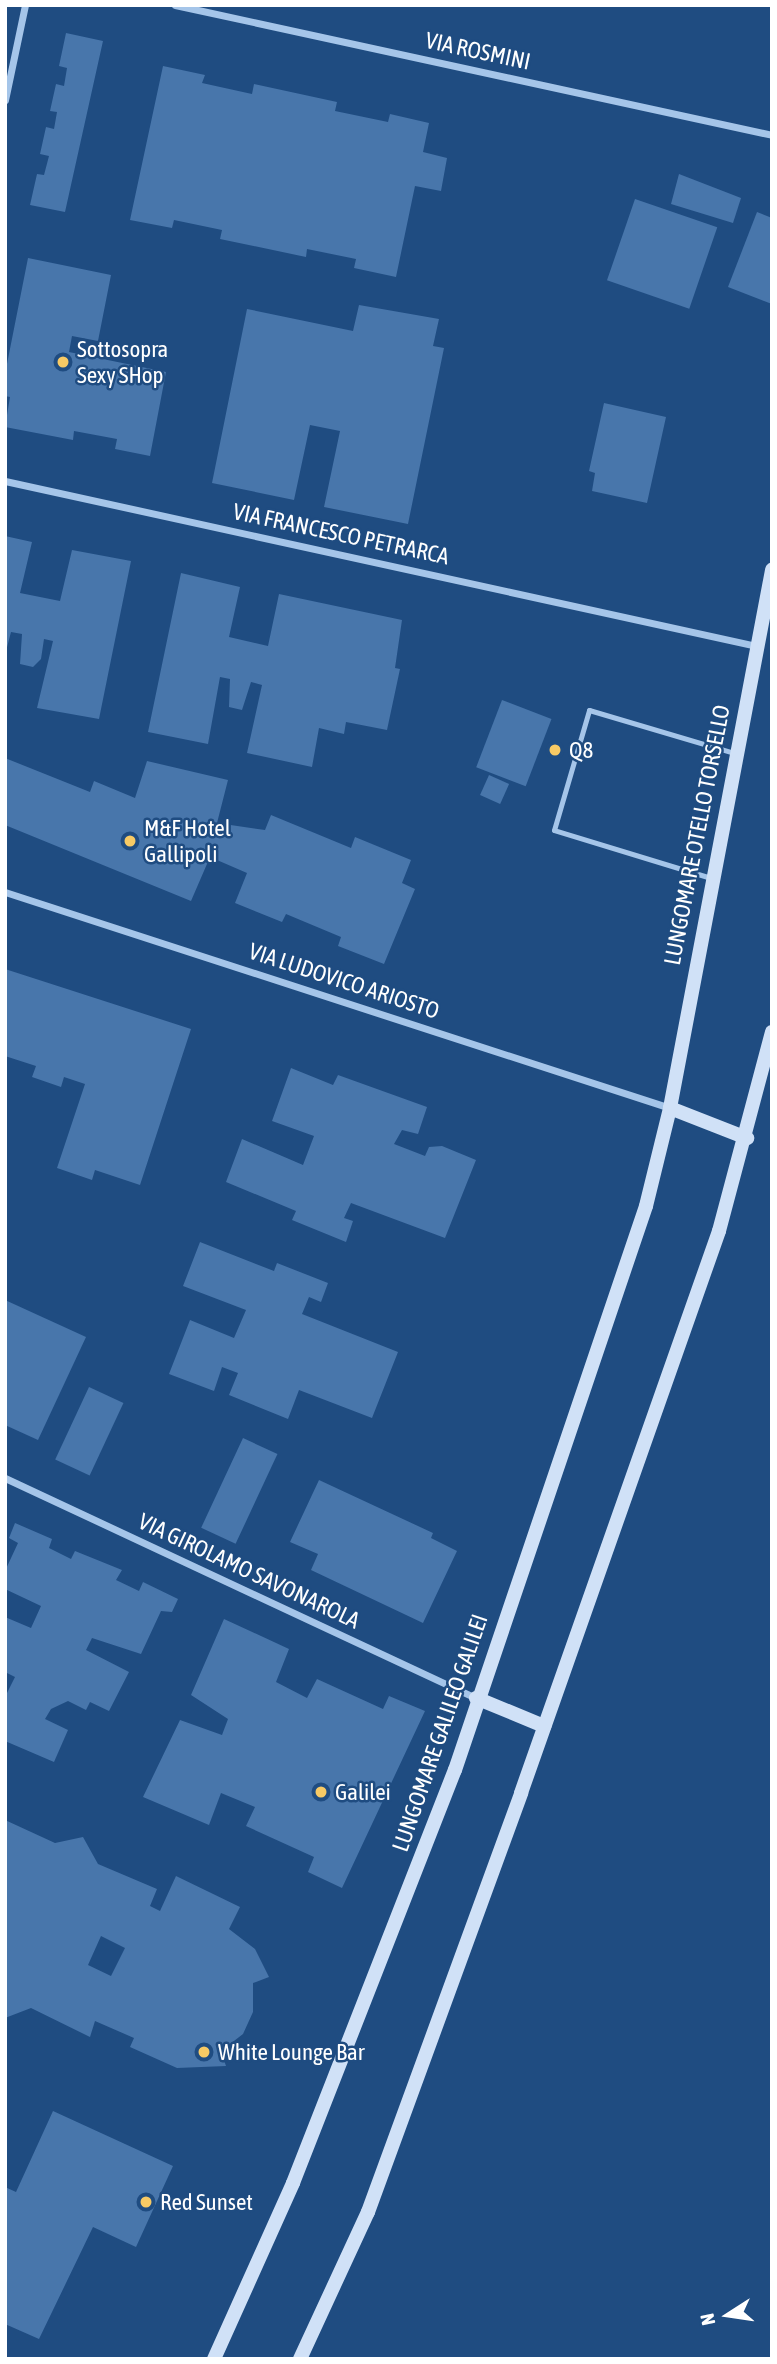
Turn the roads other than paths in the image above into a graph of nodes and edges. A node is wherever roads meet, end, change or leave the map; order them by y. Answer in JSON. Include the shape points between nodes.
{"nodes":[{"id":1,"x":25,"y":5,"type":"edge"},
{"id":2,"x":175,"y":5,"type":"edge"},
{"id":3,"x":5,"y":100,"type":"edge"},
{"id":4,"x":772,"y":135,"type":"edge"},
{"id":5,"x":5,"y":481,"type":"edge"},
{"id":6,"x":772,"y":570,"type":"edge"},
{"id":7,"x":757,"y":646,"type":"junction"},
{"id":8,"x":772,"y":650,"type":"edge"},
{"id":9,"x":734,"y":753,"type":"junction"},
{"id":10,"x":711,"y":878,"type":"junction"},
{"id":11,"x":5,"y":892,"type":"edge"},
{"id":12,"x":772,"y":1032,"type":"edge"},
{"id":13,"x":670,"y":1108,"type":"junction"},
{"id":14,"x":747,"y":1138,"type":"junction"},
{"id":15,"x":5,"y":1478,"type":"edge"},
{"id":16,"x":476,"y":1698,"type":"junction"},
{"id":17,"x":544,"y":1726,"type":"junction"},
{"id":18,"x":214,"y":2359,"type":"edge"},
{"id":19,"x":300,"y":2359,"type":"edge"}],
"edges":[{"from":1,"to":3,"type":"street"},
{"from":2,"to":4,"type":"street","name":"VIA ROSMINI"},
{"from":5,"to":7,"type":"street","name":"VIA FRANCESCO PETRARCA"},
{"from":6,"to":7,"type":"main road","name":"LUNGOMARE OTELLO TORSELLO"},
{"from":7,"to":8,"type":"main road"},
{"from":7,"to":9,"type":"main road","name":"LUNGOMARE OTELLO TORSELLO"},
{"from":9,"to":10,"type":"main road","name":"LUNGOMARE OTELLO TORSELLO"},
{"from":9,"to":10,"type":"lane","via":[[589,710],[554,830]]},
{"from":10,"to":13,"type":"main road","name":"LUNGOMARE OTELLO TORSELLO"},
{"from":11,"to":13,"type":"street","name":"VIA LUDOVICO ARIOSTO"},
{"from":12,"to":14,"type":"main road"},
{"from":13,"to":14,"type":"main road"},
{"from":13,"to":16,"type":"main road","name":"LUNGOMARE GALILEO GALILEI","via":[[646,1206]]},
{"from":14,"to":17,"type":"main road","via":[[719,1231]]},
{"from":15,"to":16,"type":"street","name":"VIA GIROLAMO SAVONAROLA"},
{"from":16,"to":17,"type":"main road"},
{"from":16,"to":18,"type":"main road","name":"LUNGOMARE GALILEO GALILEI","via":[[376,1979]]},
{"from":17,"to":19,"type":"main road","via":[[368,2212]]}]}
